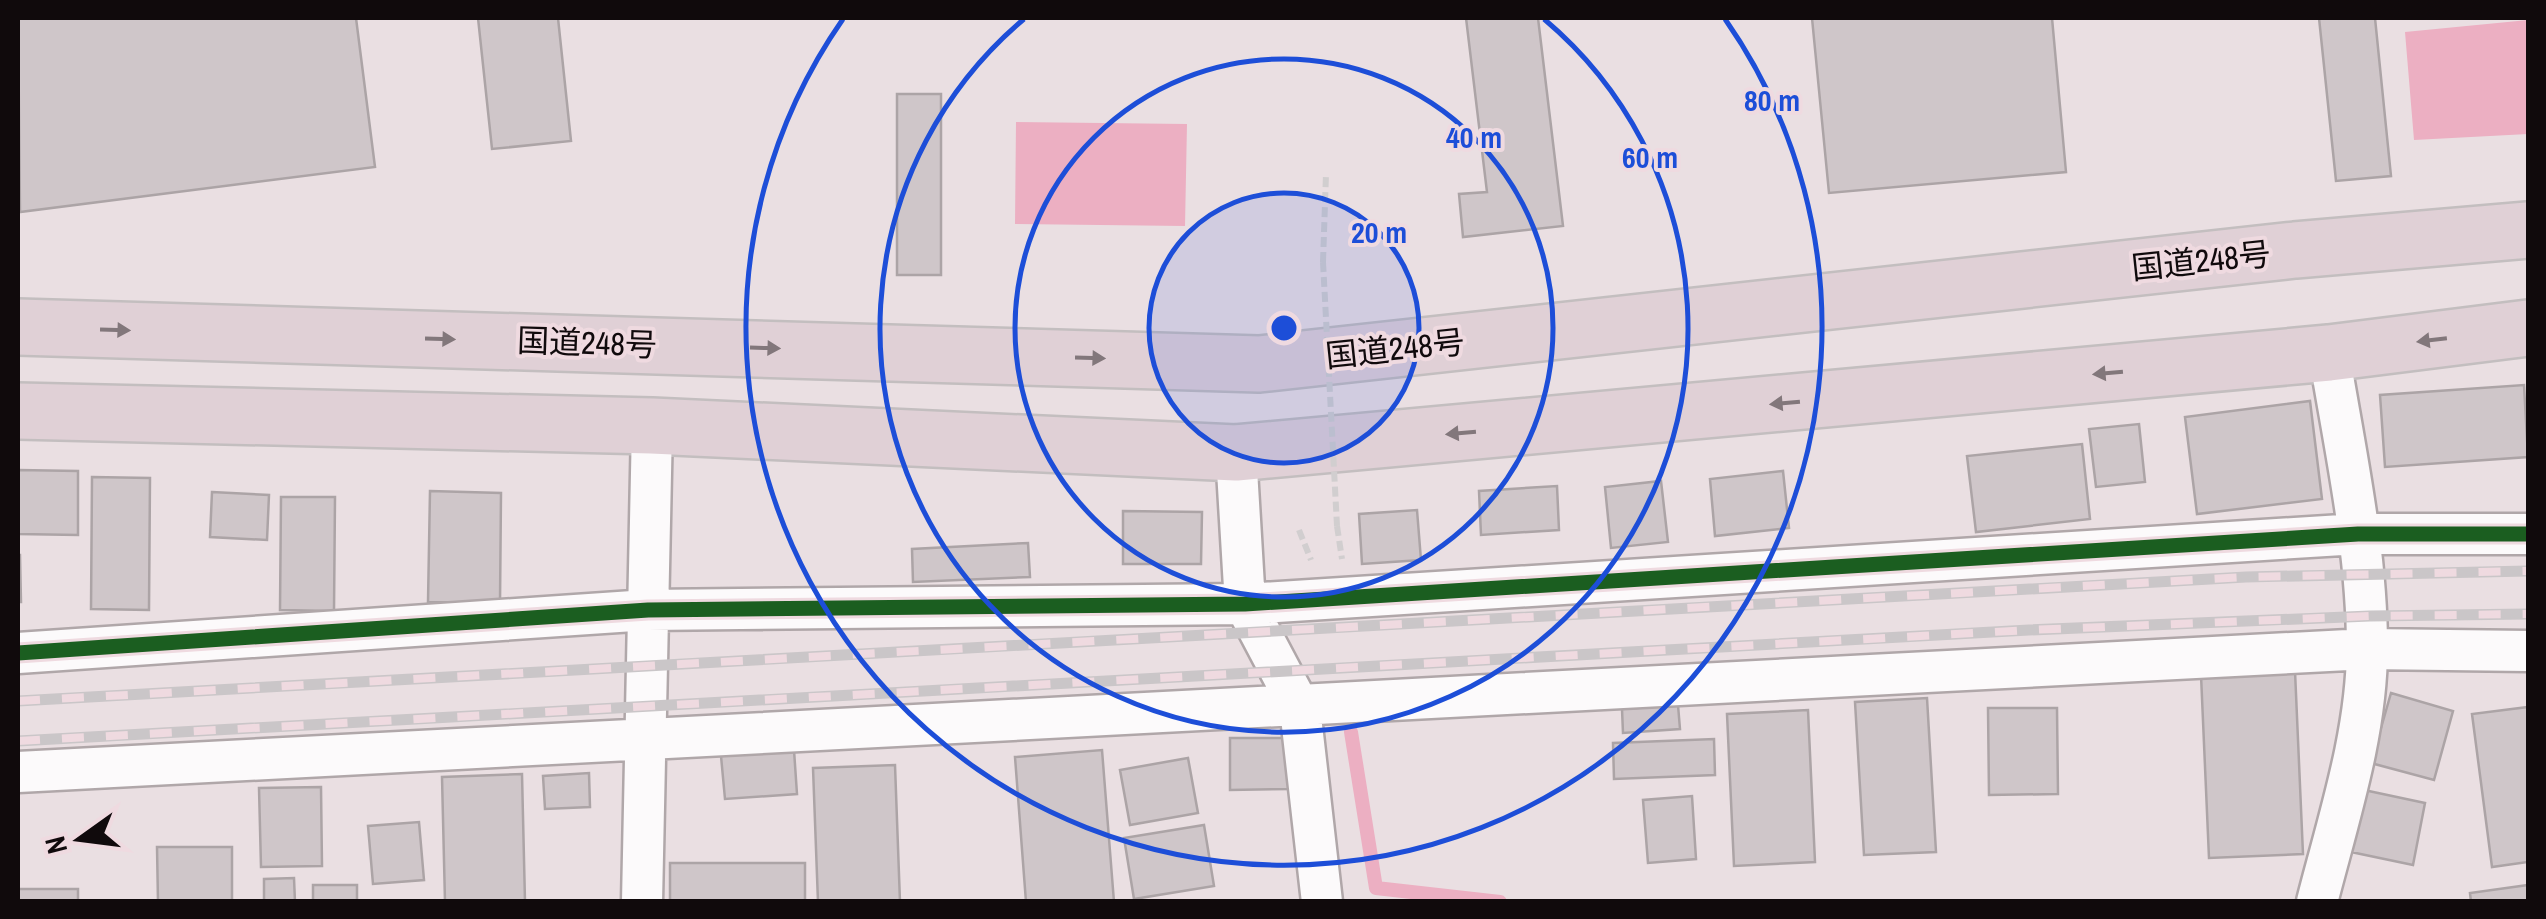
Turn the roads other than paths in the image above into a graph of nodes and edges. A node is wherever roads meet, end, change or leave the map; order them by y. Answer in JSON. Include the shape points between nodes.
{"nodes":[{"id":1,"x":2528,"y":230,"type":"edge"},
{"id":2,"x":18,"y":327,"type":"edge"},
{"id":3,"x":2528,"y":328,"type":"edge"},
{"id":4,"x":2329,"y":353,"type":"junction"},
{"id":5,"x":18,"y":411,"type":"edge"},
{"id":6,"x":652,"y":426,"type":"junction"},
{"id":7,"x":1236,"y":453,"type":"junction"},
{"id":8,"x":2358,"y":534,"type":"junction"},
{"id":9,"x":2528,"y":534,"type":"edge"},
{"id":10,"x":1245,"y":604,"type":"junction"},
{"id":11,"x":648,"y":610,"type":"junction"},
{"id":12,"x":2367,"y":650,"type":"junction"},
{"id":13,"x":2528,"y":651,"type":"edge"},
{"id":14,"x":18,"y":654,"type":"edge"},
{"id":15,"x":1300,"y":708,"type":"junction"},
{"id":16,"x":646,"y":736,"type":"junction"},
{"id":17,"x":18,"y":772,"type":"edge"},
{"id":18,"x":642,"y":902,"type":"edge"},
{"id":19,"x":1322,"y":902,"type":"edge"},
{"id":20,"x":2318,"y":902,"type":"edge"}],
"edges":[{"from":2,"to":1,"type":"highway","name":"国道248号","one_way":true,"via":[[1260,364]]},
{"from":3,"to":4,"type":"highway","one_way":true},
{"from":4,"to":7,"type":"highway","one_way":true},
{"from":4,"to":8,"type":"street"},
{"from":5,"to":6,"type":"highway"},
{"from":6,"to":7,"type":"highway"},
{"from":6,"to":11,"type":"street"},
{"from":7,"to":10,"type":"street"},
{"from":8,"to":9,"type":"street"},
{"from":8,"to":10,"type":"street"},
{"from":8,"to":12,"type":"street"},
{"from":10,"to":11,"type":"street"},
{"from":10,"to":15,"type":"street"},
{"from":11,"to":14,"type":"street"},
{"from":11,"to":16,"type":"street"},
{"from":12,"to":13,"type":"street"},
{"from":12,"to":15,"type":"street"},
{"from":12,"to":20,"type":"street","via":[[2343,811]]},
{"from":15,"to":16,"type":"street"},
{"from":15,"to":19,"type":"street"},
{"from":16,"to":17,"type":"street"},
{"from":16,"to":18,"type":"street"}]}
